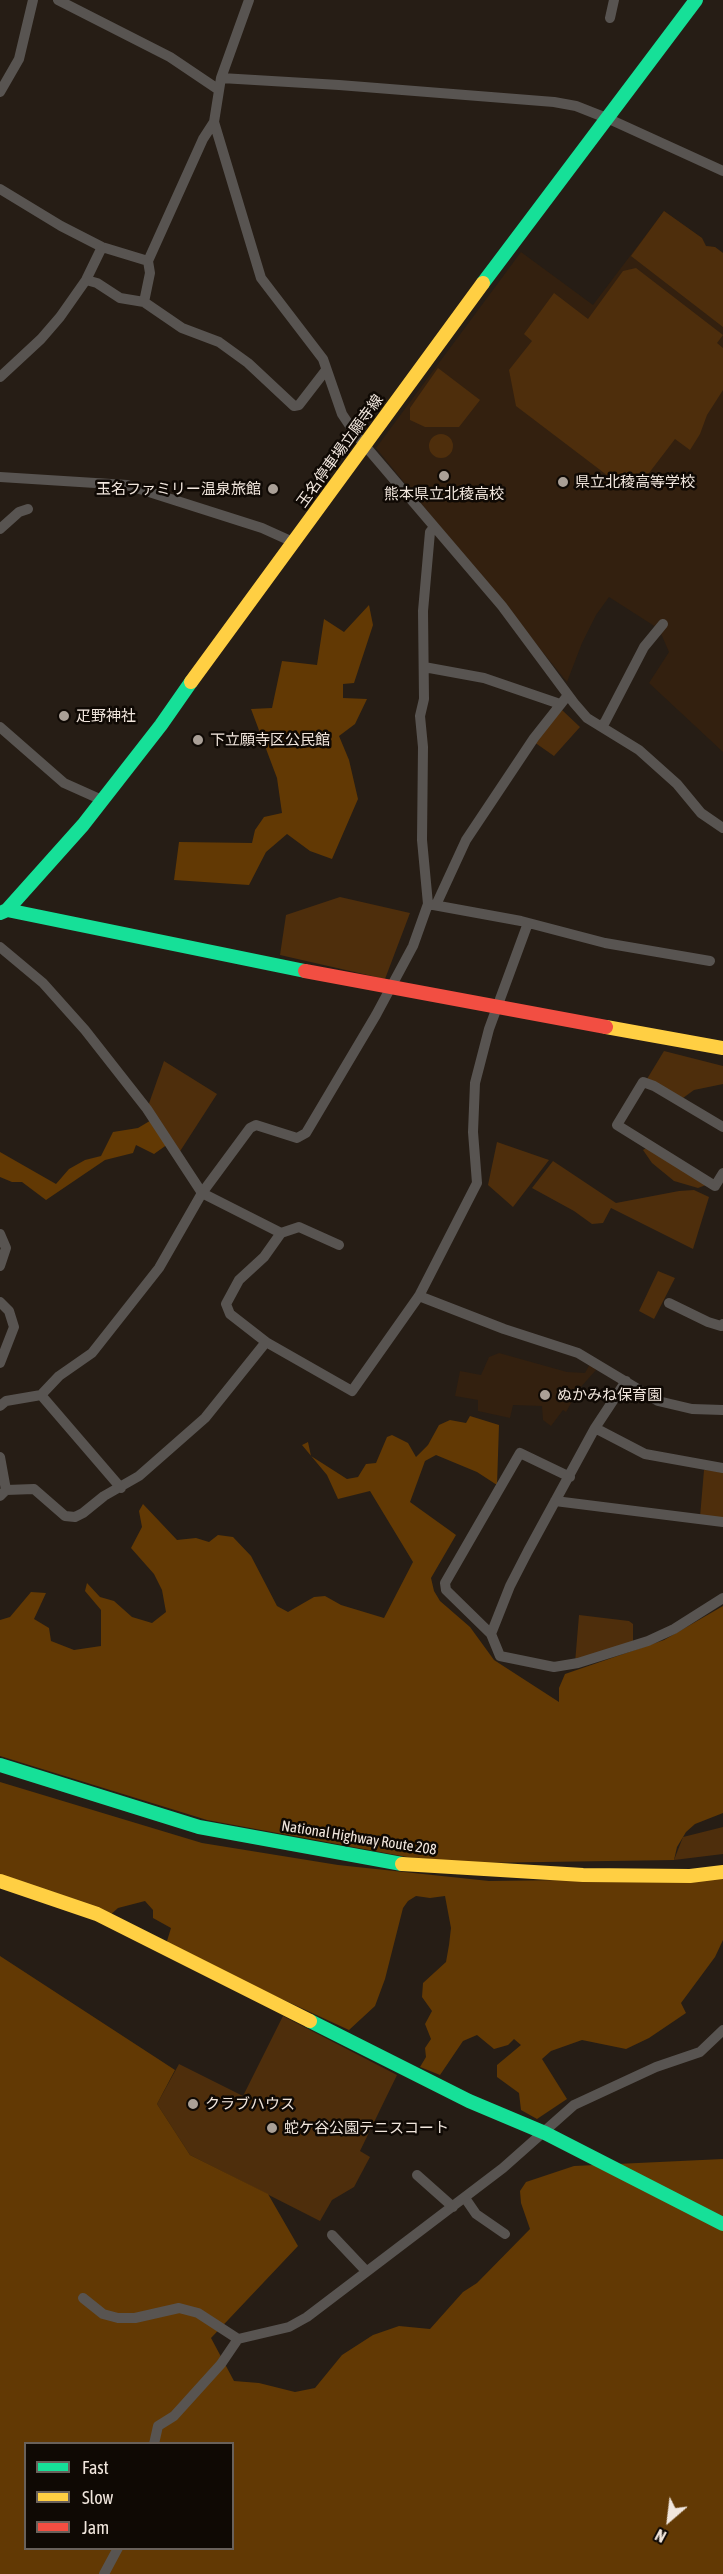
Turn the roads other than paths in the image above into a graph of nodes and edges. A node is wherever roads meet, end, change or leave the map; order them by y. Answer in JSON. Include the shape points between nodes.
{"nodes":[{"id":1,"x":33,"y":0,"type":"edge"},
{"id":2,"x":58,"y":0,"type":"edge"},
{"id":3,"x":249,"y":0,"type":"edge"},
{"id":4,"x":614,"y":0,"type":"edge"},
{"id":5,"x":696,"y":0,"type":"edge"},
{"id":6,"x":610,"y":18,"type":"dead end"},
{"id":7,"x":221,"y":78,"type":"junction"},
{"id":8,"x":219,"y":90,"type":"junction"},
{"id":9,"x":0,"y":92,"type":"edge"},
{"id":10,"x":609,"y":118,"type":"junction"},
{"id":11,"x":214,"y":123,"type":"junction"},
{"id":12,"x":723,"y":171,"type":"edge"},
{"id":13,"x":0,"y":189,"type":"edge"},
{"id":14,"x":102,"y":246,"type":"junction"},
{"id":15,"x":148,"y":261,"type":"junction"},
{"id":16,"x":86,"y":280,"type":"junction"},
{"id":17,"x":144,"y":302,"type":"junction"},
{"id":18,"x":326,"y":370,"type":"junction"},
{"id":19,"x":0,"y":377,"type":"edge"},
{"id":20,"x":365,"y":446,"type":"junction"},
{"id":21,"x":0,"y":477,"type":"edge"},
{"id":22,"x":28,"y":509,"type":"dead end"},
{"id":23,"x":434,"y":527,"type":"junction"},
{"id":24,"x":0,"y":529,"type":"edge"},
{"id":25,"x":293,"y":542,"type":"junction"},
{"id":26,"x":663,"y":624,"type":"dead end"},
{"id":27,"x":424,"y":667,"type":"junction"},
{"id":28,"x":568,"y":695,"type":"junction"},
{"id":29,"x":560,"y":704,"type":"junction"},
{"id":30,"x":601,"y":726,"type":"junction"},
{"id":31,"x":0,"y":727,"type":"edge"},
{"id":32,"x":102,"y":800,"type":"junction"},
{"id":33,"x":723,"y":828,"type":"edge"},
{"id":34,"x":432,"y":905,"type":"junction"},
{"id":35,"x":4,"y":911,"type":"edge"},
{"id":36,"x":528,"y":923,"type":"junction"},
{"id":37,"x":0,"y":947,"type":"edge"},
{"id":38,"x":710,"y":961,"type":"dead end"},
{"id":39,"x":391,"y":988,"type":"junction"},
{"id":40,"x":498,"y":1008,"type":"junction"},
{"id":41,"x":723,"y":1048,"type":"edge"},
{"id":42,"x":723,"y":1127,"type":"edge"},
{"id":43,"x":723,"y":1173,"type":"edge"},
{"id":44,"x":202,"y":1192,"type":"junction"},
{"id":45,"x":281,"y":1233,"type":"junction"},
{"id":46,"x":0,"y":1234,"type":"edge"},
{"id":47,"x":339,"y":1245,"type":"dead end"},
{"id":48,"x":0,"y":1266,"type":"edge"},
{"id":49,"x":419,"y":1296,"type":"junction"},
{"id":50,"x":0,"y":1302,"type":"edge"},
{"id":51,"x":669,"y":1303,"type":"dead end"},
{"id":52,"x":723,"y":1323,"type":"edge"},
{"id":53,"x":266,"y":1342,"type":"junction"},
{"id":54,"x":0,"y":1363,"type":"edge"},
{"id":55,"x":626,"y":1381,"type":"junction"},
{"id":56,"x":41,"y":1395,"type":"junction"},
{"id":57,"x":2,"y":1400,"type":"edge"},
{"id":58,"x":723,"y":1410,"type":"edge"},
{"id":59,"x":596,"y":1428,"type":"junction"},
{"id":60,"x":0,"y":1457,"type":"edge"},
{"id":61,"x":723,"y":1468,"type":"edge"},
{"id":62,"x":570,"y":1477,"type":"junction"},
{"id":63,"x":121,"y":1488,"type":"junction"},
{"id":64,"x":3,"y":1493,"type":"edge"},
{"id":65,"x":555,"y":1501,"type":"junction"},
{"id":66,"x":723,"y":1522,"type":"edge"},
{"id":67,"x":723,"y":1598,"type":"edge"},
{"id":68,"x":491,"y":1634,"type":"junction"},
{"id":69,"x":0,"y":1765,"type":"edge"},
{"id":70,"x":723,"y":1872,"type":"edge"},
{"id":71,"x":0,"y":1881,"type":"edge"},
{"id":72,"x":723,"y":2030,"type":"edge"},
{"id":73,"x":545,"y":2133,"type":"junction"},
{"id":74,"x":417,"y":2175,"type":"dead end"},
{"id":75,"x":465,"y":2198,"type":"junction"},
{"id":76,"x":453,"y":2207,"type":"junction"},
{"id":77,"x":723,"y":2224,"type":"edge"},
{"id":78,"x":505,"y":2234,"type":"dead end"},
{"id":79,"x":332,"y":2235,"type":"dead end"},
{"id":80,"x":366,"y":2271,"type":"junction"},
{"id":81,"x":82,"y":2298,"type":"dead end"},
{"id":82,"x":238,"y":2339,"type":"junction"},
{"id":83,"x":154,"y":2442,"type":"edge"},
{"id":84,"x":117,"y":2550,"type":"edge"},
{"id":85,"x":104,"y":2574,"type":"edge"}],
"edges":[{"from":1,"to":9,"type":"street","via":[[19,59]]},
{"from":2,"to":8,"type":"street","via":[[170,57]]},
{"from":3,"to":7,"type":"street"},
{"from":4,"to":6,"type":"street"},
{"from":5,"to":10,"type":"main road","name":"玉名停車場立願寺線"},
{"from":7,"to":8,"type":"street"},
{"from":7,"to":10,"type":"street","via":[[554,102]]},
{"from":8,"to":11,"type":"street"},
{"from":10,"to":12,"type":"street"},
{"from":10,"to":20,"type":"main road","name":"玉名停車場立願寺線"},
{"from":11,"to":15,"type":"street","via":[[203,139]]},
{"from":11,"to":18,"type":"street","via":[[261,278],[323,359]]},
{"from":13,"to":14,"type":"street"},
{"from":14,"to":15,"type":"street"},
{"from":14,"to":16,"type":"street"},
{"from":15,"to":17,"type":"street","via":[[150,273]]},
{"from":16,"to":17,"type":"street","via":[[120,298]]},
{"from":16,"to":19,"type":"street","via":[[41,339]]},
{"from":17,"to":18,"type":"street","via":[[182,328],[219,342],[294,406],[299,405]]},
{"from":18,"to":20,"type":"street","via":[[342,414]]},
{"from":20,"to":23,"type":"street"},
{"from":20,"to":25,"type":"main road","name":"玉名停車場立願寺線"},
{"from":21,"to":25,"type":"street","via":[[127,485],[262,528]]},
{"from":22,"to":24,"type":"street"},
{"from":23,"to":27,"type":"street","via":[[430,532],[423,611]]},
{"from":23,"to":28,"type":"street","via":[[509,615]]},
{"from":25,"to":32,"type":"main road","name":"玉名停車場立願寺線"},
{"from":26,"to":30,"type":"street","via":[[644,647]]},
{"from":27,"to":29,"type":"street","via":[[484,678]]},
{"from":27,"to":34,"type":"street","via":[[420,716],[422,840]]},
{"from":28,"to":29,"type":"street"},
{"from":28,"to":30,"type":"street","via":[[587,718]]},
{"from":29,"to":34,"type":"street","via":[[491,800]]},
{"from":30,"to":33,"type":"street","via":[[639,750],[678,784],[701,813]]},
{"from":31,"to":32,"type":"street","via":[[64,783]]},
{"from":32,"to":35,"type":"main road","name":"玉名停車場立願寺線"},
{"from":34,"to":36,"type":"street"},
{"from":34,"to":39,"type":"street"},
{"from":35,"to":39,"type":"main road"},
{"from":36,"to":38,"type":"street","via":[[605,943]]},
{"from":36,"to":40,"type":"street"},
{"from":37,"to":44,"type":"street","via":[[43,984],[85,1030],[147,1109]]},
{"from":39,"to":40,"type":"main road"},
{"from":39,"to":44,"type":"street","via":[[306,1133],[297,1138],[256,1125],[250,1128]]},
{"from":40,"to":41,"type":"main road"},
{"from":40,"to":49,"type":"street","via":[[475,1083],[477,1183]]},
{"from":42,"to":43,"type":"street","via":[[643,1082],[617,1125],[715,1186]]},
{"from":44,"to":45,"type":"street"},
{"from":44,"to":56,"type":"street","via":[[159,1268],[108,1334],[92,1353],[59,1376]]},
{"from":45,"to":47,"type":"street","via":[[299,1227]]},
{"from":45,"to":53,"type":"street","via":[[264,1257],[239,1280],[226,1304],[230,1314]]},
{"from":46,"to":48,"type":"street","via":[[6,1248]]},
{"from":49,"to":53,"type":"street","via":[[352,1391]]},
{"from":49,"to":55,"type":"street","via":[[578,1353]]},
{"from":50,"to":54,"type":"street","via":[[9,1311],[14,1327]]},
{"from":51,"to":52,"type":"street","via":[[708,1322],[721,1326]]},
{"from":53,"to":63,"type":"street","via":[[205,1418]]},
{"from":55,"to":58,"type":"street","via":[[658,1401],[692,1409]]},
{"from":55,"to":59,"type":"street"},
{"from":56,"to":57,"type":"street"},
{"from":56,"to":63,"type":"street"},
{"from":59,"to":61,"type":"street","via":[[645,1454]]},
{"from":59,"to":62,"type":"street"},
{"from":60,"to":64,"type":"street"},
{"from":62,"to":65,"type":"street"},
{"from":62,"to":68,"type":"street","via":[[520,1453],[445,1583],[446,1590]]},
{"from":63,"to":64,"type":"street","via":[[75,1517],[65,1516],[34,1489]]},
{"from":65,"to":66,"type":"street"},
{"from":65,"to":68,"type":"street","via":[[510,1586]]},
{"from":67,"to":68,"type":"street","via":[[666,1633],[578,1664],[554,1667],[500,1656]]},
{"from":69,"to":70,"type":"main road","name":"National Highway Route 208","via":[[199,1827],[416,1867],[583,1875],[690,1876]]},
{"from":71,"to":73,"type":"main road","via":[[97,1914],[469,2101]]},
{"from":72,"to":73,"type":"street","via":[[700,2052],[656,2067],[574,2105]]},
{"from":73,"to":75,"type":"street"},
{"from":73,"to":77,"type":"main road"},
{"from":74,"to":76,"type":"street"},
{"from":75,"to":76,"type":"street"},
{"from":75,"to":78,"type":"street","via":[[476,2214]]},
{"from":76,"to":80,"type":"street"},
{"from":79,"to":80,"type":"street"},
{"from":80,"to":82,"type":"street","via":[[289,2327]]},
{"from":81,"to":82,"type":"street","via":[[103,2314],[118,2318],[179,2308],[198,2313]]},
{"from":82,"to":83,"type":"street","via":[[174,2416],[158,2426]]},
{"from":84,"to":85,"type":"street"}]}
